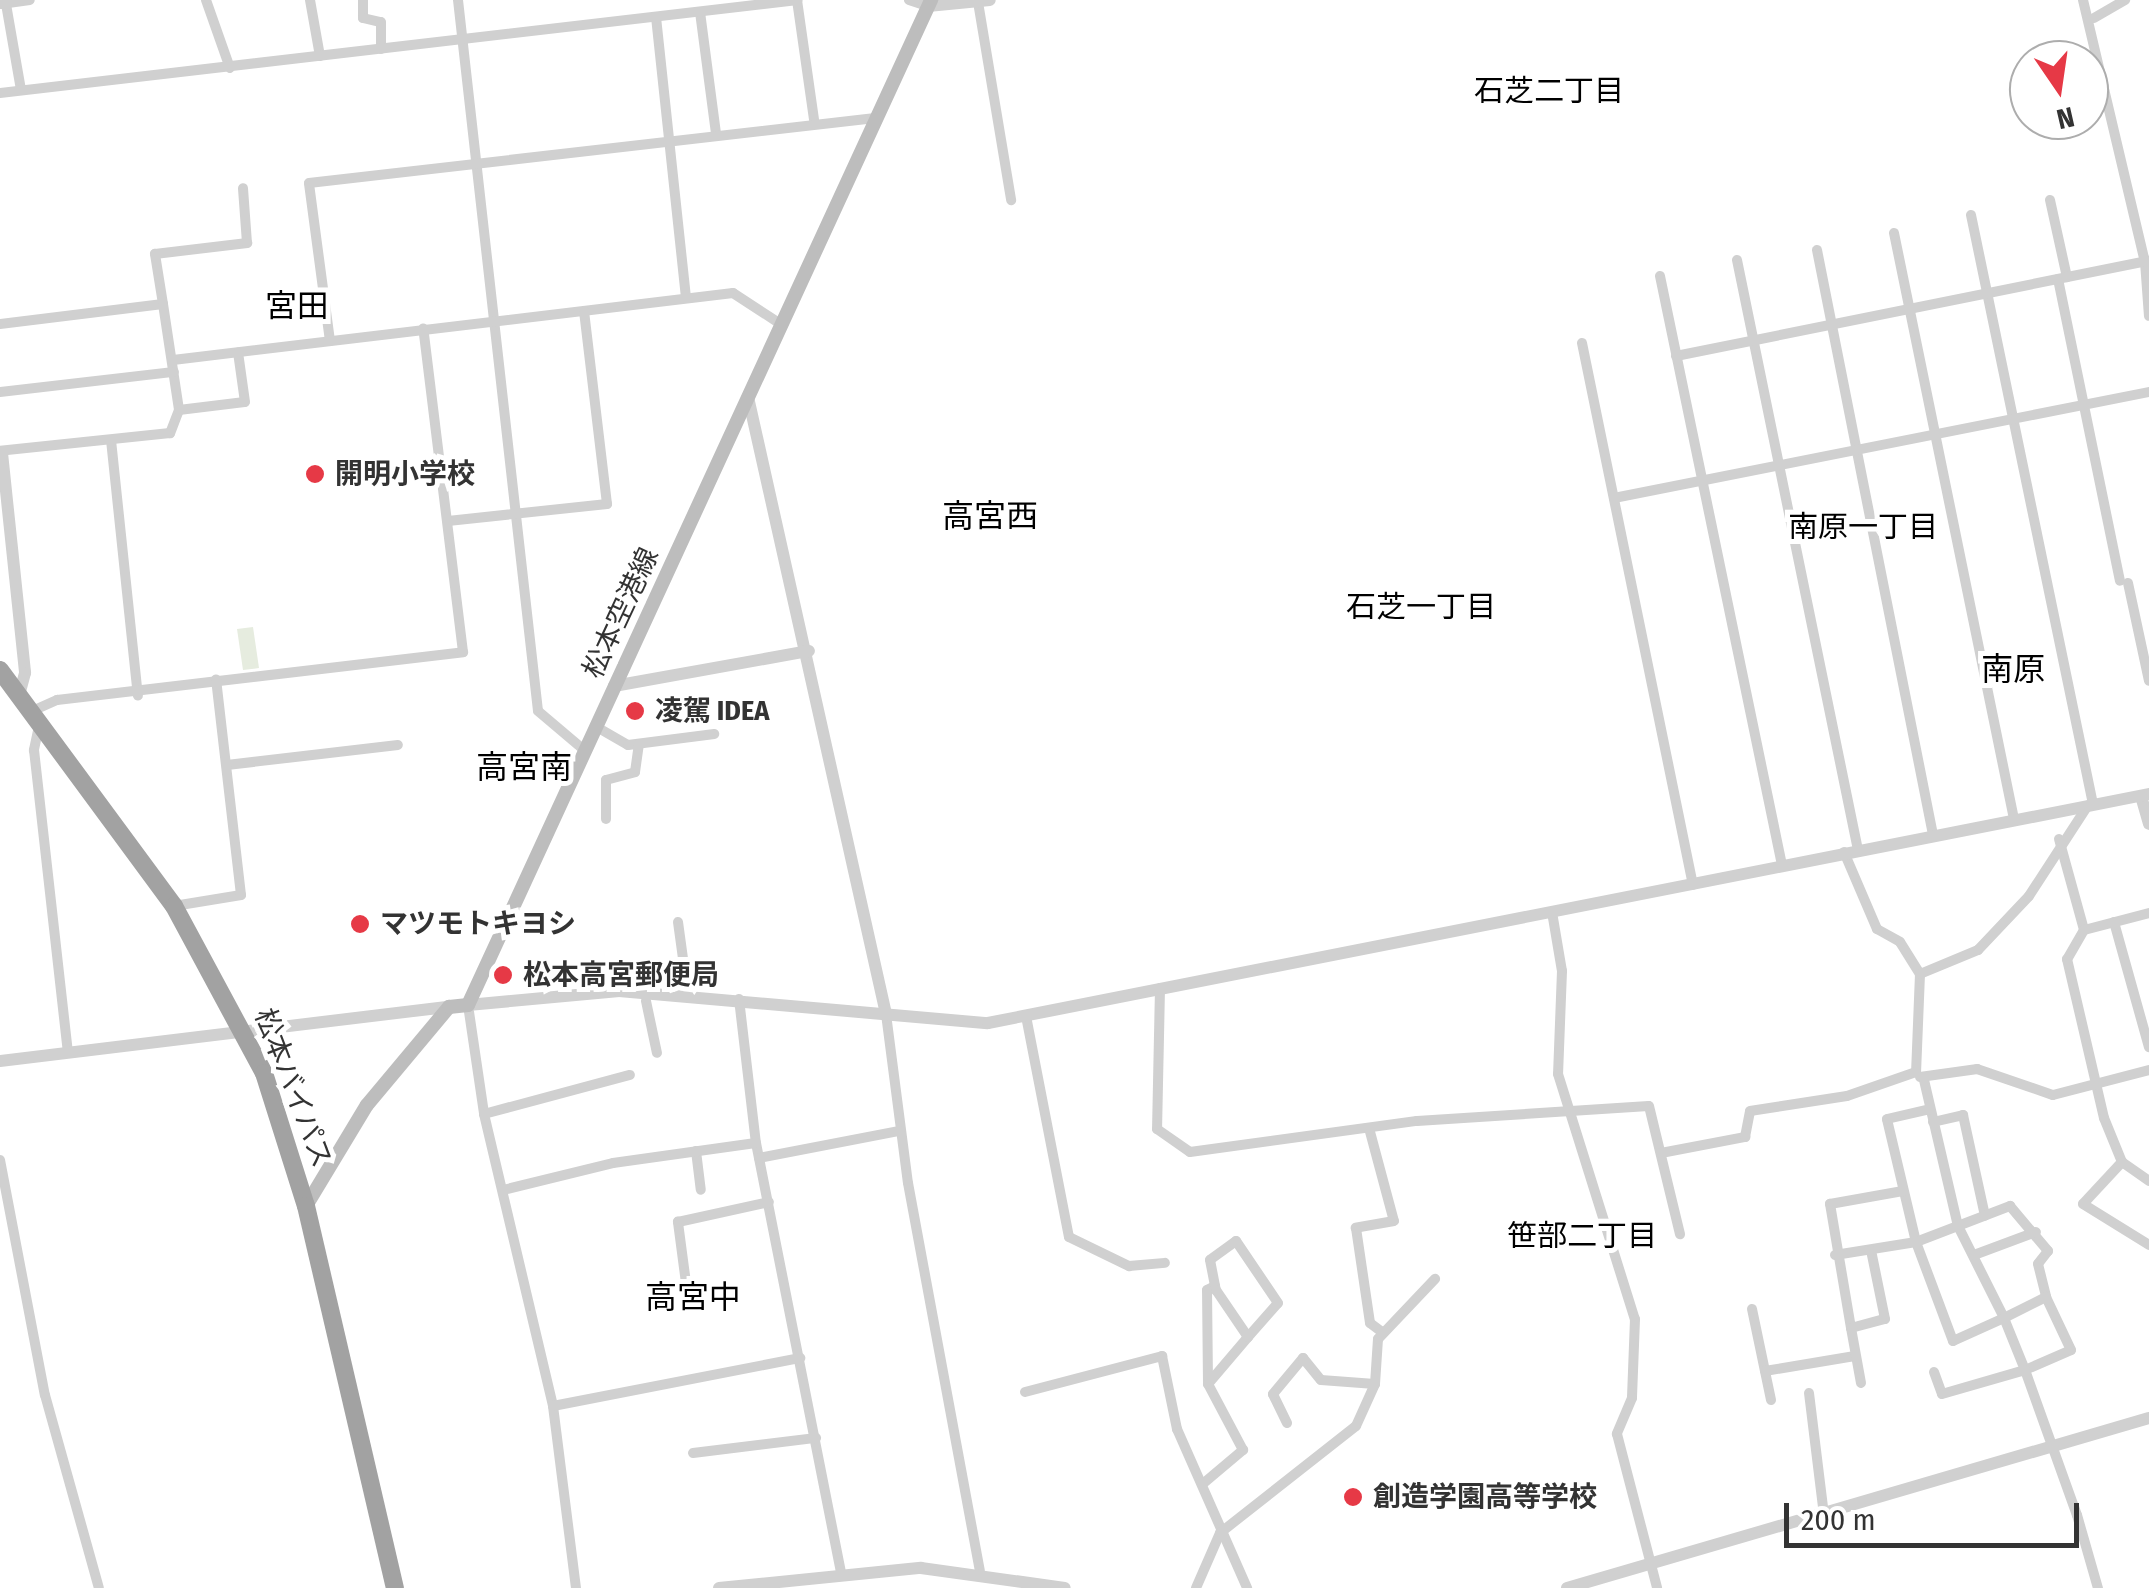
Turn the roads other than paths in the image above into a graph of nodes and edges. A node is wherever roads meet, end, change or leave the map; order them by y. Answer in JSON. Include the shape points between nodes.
{"nodes":[{"id":1,"x":27,"y":0,"type":"edge"},
{"id":2,"x":206,"y":0,"type":"edge"},
{"id":3,"x":310,"y":0,"type":"edge"},
{"id":4,"x":362,"y":0,"type":"edge"},
{"id":5,"x":458,"y":0,"type":"edge"},
{"id":6,"x":798,"y":0,"type":"edge"},
{"id":7,"x":909,"y":0,"type":"edge"},
{"id":8,"x":2084,"y":0,"type":"edge"},
{"id":9,"x":2125,"y":0,"type":"edge"},
{"id":10,"x":984,"y":1,"type":"edge"},
{"id":11,"x":929,"y":3,"type":"edge"},
{"id":12,"x":3,"y":4,"type":"edge"},
{"id":13,"x":700,"y":12,"type":"junction"},
{"id":14,"x":656,"y":18,"type":"junction"},
{"id":15,"x":2094,"y":18,"type":"junction"},
{"id":16,"x":460,"y":40,"type":"junction"},
{"id":17,"x":382,"y":49,"type":"junction"},
{"id":18,"x":320,"y":56,"type":"junction"},
{"id":19,"x":230,"y":68,"type":"junction"},
{"id":20,"x":21,"y":90,"type":"junction"},
{"id":21,"x":0,"y":93,"type":"edge"},
{"id":22,"x":875,"y":118,"type":"junction"},
{"id":23,"x":814,"y":120,"type":"junction"},
{"id":24,"x":716,"y":133,"type":"junction"},
{"id":25,"x":667,"y":139,"type":"junction"},
{"id":26,"x":474,"y":163,"type":"junction"},
{"id":27,"x":243,"y":188,"type":"dead end"},
{"id":28,"x":1011,"y":200,"type":"dead end"},
{"id":29,"x":2050,"y":200,"type":"dead end"},
{"id":30,"x":1971,"y":215,"type":"dead end"},
{"id":31,"x":1894,"y":232,"type":"dead end"},
{"id":32,"x":1817,"y":250,"type":"dead end"},
{"id":33,"x":1737,"y":260,"type":"dead end"},
{"id":34,"x":2147,"y":261,"type":"edge"},
{"id":35,"x":1660,"y":276,"type":"dead end"},
{"id":36,"x":2062,"y":278,"type":"junction"},
{"id":37,"x":1988,"y":293,"type":"junction"},
{"id":38,"x":686,"y":297,"type":"junction"},
{"id":39,"x":163,"y":304,"type":"junction"},
{"id":40,"x":1910,"y":309,"type":"junction"},
{"id":41,"x":584,"y":310,"type":"junction"},
{"id":42,"x":2149,"y":316,"type":"edge"},
{"id":43,"x":492,"y":320,"type":"junction"},
{"id":44,"x":0,"y":324,"type":"edge"},
{"id":45,"x":1833,"y":324,"type":"junction"},
{"id":46,"x":782,"y":325,"type":"junction"},
{"id":47,"x":423,"y":328,"type":"junction"},
{"id":48,"x":1753,"y":340,"type":"junction"},
{"id":49,"x":330,"y":341,"type":"junction"},
{"id":50,"x":1582,"y":343,"type":"dead end"},
{"id":51,"x":238,"y":352,"type":"junction"},
{"id":52,"x":1676,"y":356,"type":"junction"},
{"id":53,"x":174,"y":366,"type":"junction"},
{"id":54,"x":0,"y":392,"type":"edge"},
{"id":55,"x":2149,"y":392,"type":"edge"},
{"id":56,"x":748,"y":397,"type":"junction"},
{"id":57,"x":2083,"y":405,"type":"junction"},
{"id":58,"x":180,"y":410,"type":"junction"},
{"id":59,"x":2014,"y":419,"type":"junction"},
{"id":60,"x":1935,"y":434,"type":"junction"},
{"id":61,"x":110,"y":440,"type":"junction"},
{"id":62,"x":1858,"y":450,"type":"junction"},
{"id":63,"x":1,"y":452,"type":"edge"},
{"id":64,"x":1781,"y":465,"type":"junction"},
{"id":65,"x":1702,"y":480,"type":"junction"},
{"id":66,"x":1614,"y":498,"type":"junction"},
{"id":67,"x":517,"y":514,"type":"junction"},
{"id":68,"x":4,"y":520,"type":"edge"},
{"id":69,"x":448,"y":521,"type":"junction"},
{"id":70,"x":809,"y":651,"type":"junction"},
{"id":71,"x":0,"y":670,"type":"edge"},
{"id":72,"x":216,"y":679,"type":"junction"},
{"id":73,"x":2149,"y":681,"type":"edge"},
{"id":74,"x":614,"y":686,"type":"junction"},
{"id":75,"x":19,"y":696,"type":"junction"},
{"id":76,"x":138,"y":696,"type":"junction"},
{"id":77,"x":35,"y":718,"type":"junction"},
{"id":78,"x":595,"y":726,"type":"junction"},
{"id":79,"x":714,"y":734,"type":"dead end"},
{"id":80,"x":639,"y":744,"type":"junction"},
{"id":81,"x":398,"y":745,"type":"dead end"},
{"id":82,"x":584,"y":750,"type":"junction"},
{"id":83,"x":227,"y":766,"type":"junction"},
{"id":84,"x":2145,"y":795,"type":"edge"},
{"id":85,"x":2090,"y":804,"type":"junction"},
{"id":86,"x":606,"y":819,"type":"dead end"},
{"id":87,"x":2014,"y":819,"type":"junction"},
{"id":88,"x":2149,"y":824,"type":"edge"},
{"id":89,"x":1933,"y":834,"type":"junction"},
{"id":90,"x":2060,"y":840,"type":"junction"},
{"id":91,"x":1851,"y":851,"type":"junction"},
{"id":92,"x":1782,"y":865,"type":"junction"},
{"id":93,"x":1693,"y":884,"type":"junction"},
{"id":94,"x":174,"y":906,"type":"junction"},
{"id":95,"x":1552,"y":912,"type":"junction"},
{"id":96,"x":2149,"y":912,"type":"edge"},
{"id":97,"x":678,"y":922,"type":"dead end"},
{"id":98,"x":2114,"y":922,"type":"junction"},
{"id":99,"x":2084,"y":930,"type":"junction"},
{"id":100,"x":1920,"y":974,"type":"junction"},
{"id":101,"x":1160,"y":988,"type":"junction"},
{"id":102,"x":688,"y":995,"type":"junction"},
{"id":103,"x":739,"y":999,"type":"junction"},
{"id":104,"x":646,"y":1001,"type":"dead end"},
{"id":105,"x":468,"y":1005,"type":"junction"},
{"id":106,"x":449,"y":1008,"type":"junction"},
{"id":107,"x":886,"y":1014,"type":"junction"},
{"id":108,"x":1026,"y":1016,"type":"junction"},
{"id":109,"x":2146,"y":1027,"type":"edge"},
{"id":110,"x":244,"y":1032,"type":"junction"},
{"id":111,"x":2149,"y":1047,"type":"edge"},
{"id":112,"x":68,"y":1053,"type":"junction"},
{"id":113,"x":657,"y":1053,"type":"dead end"},
{"id":114,"x":0,"y":1061,"type":"edge"},
{"id":115,"x":2149,"y":1070,"type":"edge"},
{"id":116,"x":630,"y":1075,"type":"dead end"},
{"id":117,"x":1920,"y":1076,"type":"junction"},
{"id":118,"x":2093,"y":1086,"type":"junction"},
{"id":119,"x":1930,"y":1109,"type":"junction"},
{"id":120,"x":1566,"y":1112,"type":"junction"},
{"id":121,"x":484,"y":1114,"type":"junction"},
{"id":122,"x":1933,"y":1122,"type":"junction"},
{"id":123,"x":1369,"y":1128,"type":"junction"},
{"id":124,"x":899,"y":1131,"type":"junction"},
{"id":125,"x":756,"y":1143,"type":"junction"},
{"id":126,"x":696,"y":1151,"type":"junction"},
{"id":127,"x":1660,"y":1153,"type":"junction"},
{"id":128,"x":759,"y":1158,"type":"junction"},
{"id":129,"x":0,"y":1160,"type":"edge"},
{"id":130,"x":2122,"y":1162,"type":"junction"},
{"id":131,"x":2149,"y":1181,"type":"edge"},
{"id":132,"x":503,"y":1190,"type":"junction"},
{"id":133,"x":701,"y":1190,"type":"dead end"},
{"id":134,"x":1903,"y":1191,"type":"junction"},
{"id":135,"x":769,"y":1202,"type":"junction"},
{"id":136,"x":306,"y":1206,"type":"junction"},
{"id":137,"x":1985,"y":1216,"type":"junction"},
{"id":138,"x":1958,"y":1226,"type":"junction"},
{"id":139,"x":2036,"y":1232,"type":"junction"},
{"id":140,"x":1680,"y":1234,"type":"dead end"},
{"id":141,"x":1916,"y":1242,"type":"junction"},
{"id":142,"x":2149,"y":1245,"type":"edge"},
{"id":143,"x":1871,"y":1250,"type":"junction"},
{"id":144,"x":1834,"y":1255,"type":"junction"},
{"id":145,"x":1974,"y":1255,"type":"junction"},
{"id":146,"x":1166,"y":1263,"type":"dead end"},
{"id":147,"x":1435,"y":1278,"type":"dead end"},
{"id":148,"x":686,"y":1283,"type":"dead end"},
{"id":149,"x":1215,"y":1286,"type":"junction"},
{"id":150,"x":2046,"y":1296,"type":"junction"},
{"id":151,"x":1752,"y":1309,"type":"dead end"},
{"id":152,"x":2004,"y":1318,"type":"junction"},
{"id":153,"x":1851,"y":1328,"type":"junction"},
{"id":154,"x":1382,"y":1332,"type":"junction"},
{"id":155,"x":1248,"y":1338,"type":"junction"},
{"id":156,"x":1855,"y":1356,"type":"junction"},
{"id":157,"x":800,"y":1358,"type":"junction"},
{"id":158,"x":1765,"y":1370,"type":"junction"},
{"id":159,"x":2025,"y":1370,"type":"junction"},
{"id":160,"x":1934,"y":1372,"type":"dead end"},
{"id":161,"x":1860,"y":1383,"type":"dead end"},
{"id":162,"x":1208,"y":1384,"type":"junction"},
{"id":163,"x":1375,"y":1384,"type":"junction"},
{"id":164,"x":1025,"y":1392,"type":"dead end"},
{"id":165,"x":1809,"y":1393,"type":"dead end"},
{"id":166,"x":1772,"y":1400,"type":"dead end"},
{"id":167,"x":553,"y":1406,"type":"junction"},
{"id":168,"x":2149,"y":1418,"type":"edge"},
{"id":169,"x":1286,"y":1422,"type":"dead end"},
{"id":170,"x":816,"y":1438,"type":"junction"},
{"id":171,"x":2051,"y":1447,"type":"junction"},
{"id":172,"x":693,"y":1453,"type":"dead end"},
{"id":173,"x":1205,"y":1482,"type":"junction"},
{"id":174,"x":1824,"y":1515,"type":"junction"},
{"id":175,"x":1220,"y":1533,"type":"junction"},
{"id":176,"x":1652,"y":1567,"type":"junction"},
{"id":177,"x":960,"y":1569,"type":"junction"},
{"id":178,"x":980,"y":1570,"type":"junction"},
{"id":179,"x":841,"y":1573,"type":"junction"},
{"id":180,"x":797,"y":1583,"type":"edge"},
{"id":181,"x":99,"y":1588,"type":"edge"},
{"id":182,"x":395,"y":1588,"type":"edge"},
{"id":183,"x":576,"y":1588,"type":"edge"},
{"id":184,"x":718,"y":1588,"type":"edge"},
{"id":185,"x":958,"y":1588,"type":"edge"},
{"id":186,"x":1065,"y":1588,"type":"edge"},
{"id":187,"x":1196,"y":1588,"type":"edge"},
{"id":188,"x":1247,"y":1588,"type":"edge"},
{"id":189,"x":1567,"y":1588,"type":"edge"},
{"id":190,"x":1657,"y":1588,"type":"edge"},
{"id":191,"x":2098,"y":1588,"type":"edge"}],
"edges":[{"from":1,"to":12,"type":"street"},
{"from":2,"to":19,"type":"street"},
{"from":3,"to":18,"type":"street"},
{"from":4,"to":17,"type":"street","via":[[363,18],[382,22]]},
{"from":5,"to":16,"type":"street"},
{"from":6,"to":13,"type":"street"},
{"from":6,"to":23,"type":"street"},
{"from":7,"to":11,"type":"street"},
{"from":8,"to":15,"type":"street"},
{"from":9,"to":15,"type":"street"},
{"from":10,"to":11,"type":"street"},
{"from":10,"to":28,"type":"street"},
{"from":11,"to":22,"type":"main road","name":"松本空港線"},
{"from":12,"to":20,"type":"street"},
{"from":13,"to":14,"type":"street"},
{"from":13,"to":24,"type":"street"},
{"from":14,"to":16,"type":"street"},
{"from":14,"to":25,"type":"street"},
{"from":15,"to":34,"type":"street"},
{"from":16,"to":17,"type":"street"},
{"from":16,"to":26,"type":"street"},
{"from":17,"to":18,"type":"street"},
{"from":18,"to":19,"type":"street"},
{"from":19,"to":20,"type":"street"},
{"from":20,"to":21,"type":"street"},
{"from":22,"to":23,"type":"street"},
{"from":22,"to":46,"type":"main road","name":"松本空港線"},
{"from":23,"to":24,"type":"street"},
{"from":24,"to":25,"type":"street"},
{"from":25,"to":26,"type":"street"},
{"from":25,"to":38,"type":"street"},
{"from":26,"to":43,"type":"street"},
{"from":26,"to":49,"type":"street","via":[[309,183]]},
{"from":27,"to":39,"type":"street","via":[[247,242],[155,254]]},
{"from":29,"to":36,"type":"street"},
{"from":30,"to":37,"type":"street"},
{"from":31,"to":40,"type":"street"},
{"from":32,"to":45,"type":"street"},
{"from":33,"to":48,"type":"street"},
{"from":34,"to":36,"type":"street"},
{"from":34,"to":42,"type":"street"},
{"from":35,"to":52,"type":"street"},
{"from":36,"to":37,"type":"street"},
{"from":36,"to":57,"type":"street"},
{"from":37,"to":40,"type":"street"},
{"from":37,"to":59,"type":"street"},
{"from":38,"to":41,"type":"street"},
{"from":38,"to":46,"type":"street","via":[[733,293]]},
{"from":39,"to":44,"type":"street"},
{"from":39,"to":53,"type":"street"},
{"from":40,"to":45,"type":"street"},
{"from":40,"to":60,"type":"street"},
{"from":41,"to":43,"type":"street"},
{"from":41,"to":67,"type":"street","via":[[606,504]]},
{"from":43,"to":47,"type":"street"},
{"from":43,"to":67,"type":"street"},
{"from":45,"to":48,"type":"street"},
{"from":45,"to":62,"type":"street"},
{"from":46,"to":56,"type":"main road","name":"松本空港線"},
{"from":47,"to":49,"type":"street"},
{"from":47,"to":69,"type":"street"},
{"from":48,"to":52,"type":"street"},
{"from":48,"to":64,"type":"street"},
{"from":49,"to":51,"type":"street"},
{"from":50,"to":66,"type":"street"},
{"from":51,"to":53,"type":"street"},
{"from":51,"to":58,"type":"street","via":[[244,402]]},
{"from":52,"to":65,"type":"street"},
{"from":53,"to":54,"type":"street"},
{"from":53,"to":58,"type":"street"},
{"from":55,"to":57,"type":"street"},
{"from":56,"to":70,"type":"street"},
{"from":56,"to":74,"type":"main road","name":"松本空港線"},
{"from":57,"to":59,"type":"street"},
{"from":57,"to":73,"type":"street"},
{"from":58,"to":61,"type":"street","via":[[170,433]]},
{"from":59,"to":60,"type":"street"},
{"from":59,"to":85,"type":"street"},
{"from":60,"to":62,"type":"street"},
{"from":60,"to":87,"type":"street"},
{"from":61,"to":63,"type":"street"},
{"from":61,"to":76,"type":"street"},
{"from":62,"to":64,"type":"street"},
{"from":62,"to":89,"type":"street"},
{"from":63,"to":68,"type":"street"},
{"from":64,"to":65,"type":"street"},
{"from":64,"to":91,"type":"street"},
{"from":65,"to":66,"type":"street"},
{"from":65,"to":92,"type":"street"},
{"from":66,"to":93,"type":"street"},
{"from":67,"to":69,"type":"street"},
{"from":67,"to":82,"type":"street","via":[[540,719]]},
{"from":68,"to":75,"type":"street","via":[[24,673]]},
{"from":69,"to":72,"type":"street","via":[[464,652]]},
{"from":70,"to":74,"type":"street"},
{"from":70,"to":107,"type":"street"},
{"from":71,"to":75,"type":"highway","name":"松本バイパス"},
{"from":72,"to":76,"type":"street"},
{"from":72,"to":83,"type":"street"},
{"from":74,"to":78,"type":"main road","name":"松本空港線"},
{"from":75,"to":77,"type":"highway","name":"松本バイパス"},
{"from":76,"to":77,"type":"street","via":[[57,700]]},
{"from":77,"to":94,"type":"highway","name":"松本バイパス"},
{"from":77,"to":112,"type":"street"},
{"from":78,"to":80,"type":"street"},
{"from":78,"to":82,"type":"main road","name":"松本空港線"},
{"from":79,"to":80,"type":"street"},
{"from":80,"to":86,"type":"street","via":[[635,772],[606,780]]},
{"from":81,"to":83,"type":"street"},
{"from":82,"to":105,"type":"main road","name":"松本空港線"},
{"from":83,"to":94,"type":"street","via":[[242,895]]},
{"from":84,"to":85,"type":"street"},
{"from":84,"to":88,"type":"street"},
{"from":85,"to":87,"type":"street"},
{"from":85,"to":90,"type":"street"},
{"from":87,"to":89,"type":"street"},
{"from":89,"to":91,"type":"street"},
{"from":90,"to":99,"type":"street"},
{"from":90,"to":100,"type":"street","via":[[2040,881],[1978,950]]},
{"from":91,"to":92,"type":"street"},
{"from":91,"to":100,"type":"street","via":[[1877,929],[1900,942]]},
{"from":92,"to":93,"type":"street"},
{"from":93,"to":95,"type":"street"},
{"from":94,"to":110,"type":"highway","name":"松本バイパス"},
{"from":95,"to":101,"type":"street"},
{"from":95,"to":120,"type":"street"},
{"from":96,"to":98,"type":"street"},
{"from":97,"to":102,"type":"street"},
{"from":98,"to":99,"type":"street"},
{"from":98,"to":109,"type":"street"},
{"from":99,"to":118,"type":"street","via":[[2067,959]]},
{"from":100,"to":117,"type":"street"},
{"from":101,"to":108,"type":"street"},
{"from":101,"to":123,"type":"street","via":[[1156,1129],[1190,1152]]},
{"from":102,"to":103,"type":"street"},
{"from":102,"to":105,"type":"street","via":[[620,991]]},
{"from":103,"to":107,"type":"street"},
{"from":103,"to":125,"type":"street"},
{"from":104,"to":113,"type":"street"},
{"from":105,"to":106,"type":"main road"},
{"from":105,"to":121,"type":"street"},
{"from":106,"to":110,"type":"street"},
{"from":106,"to":136,"type":"main road","via":[[339,1142]]},
{"from":107,"to":108,"type":"street","via":[[968,1025]]},
{"from":107,"to":124,"type":"street"},
{"from":108,"to":146,"type":"street","via":[[1069,1237],[1129,1266]]},
{"from":109,"to":111,"type":"street"},
{"from":110,"to":112,"type":"street"},
{"from":110,"to":136,"type":"highway","name":"松本バイパス"},
{"from":112,"to":114,"type":"street"},
{"from":115,"to":118,"type":"street"},
{"from":116,"to":121,"type":"street"},
{"from":117,"to":118,"type":"street","via":[[1977,1069],[2053,1095]]},
{"from":117,"to":119,"type":"street"},
{"from":117,"to":127,"type":"street","via":[[1750,1111],[1745,1136]]},
{"from":118,"to":130,"type":"street"},
{"from":119,"to":122,"type":"street"},
{"from":119,"to":134,"type":"street","via":[[1887,1118]]},
{"from":120,"to":123,"type":"street"},
{"from":120,"to":127,"type":"street","via":[[1649,1106]]},
{"from":120,"to":176,"type":"street","via":[[1635,1319],[1632,1398],[1618,1434]]},
{"from":121,"to":132,"type":"street"},
{"from":122,"to":137,"type":"street","via":[[1962,1115]]},
{"from":122,"to":138,"type":"street"},
{"from":123,"to":154,"type":"street","via":[[1394,1221],[1356,1228],[1370,1323]]},
{"from":124,"to":128,"type":"street"},
{"from":124,"to":178,"type":"street"},
{"from":125,"to":126,"type":"street"},
{"from":125,"to":128,"type":"street"},
{"from":126,"to":132,"type":"street"},
{"from":126,"to":133,"type":"street"},
{"from":127,"to":140,"type":"street"},
{"from":128,"to":135,"type":"street"},
{"from":129,"to":181,"type":"street","via":[[45,1395]]},
{"from":130,"to":131,"type":"street"},
{"from":130,"to":142,"type":"street","via":[[2082,1204]]},
{"from":132,"to":167,"type":"street"},
{"from":134,"to":141,"type":"street"},
{"from":134,"to":144,"type":"street","via":[[1830,1204]]},
{"from":135,"to":148,"type":"street","via":[[678,1222]]},
{"from":135,"to":157,"type":"street"},
{"from":136,"to":182,"type":"highway","name":"松本バイパス"},
{"from":137,"to":138,"type":"street"},
{"from":137,"to":139,"type":"street","via":[[2010,1206]]},
{"from":138,"to":141,"type":"street"},
{"from":138,"to":145,"type":"street"},
{"from":139,"to":145,"type":"street"},
{"from":139,"to":150,"type":"street","via":[[2048,1250],[2038,1264]]},
{"from":141,"to":143,"type":"street"},
{"from":141,"to":152,"type":"street","via":[[1953,1341]]},
{"from":143,"to":144,"type":"street"},
{"from":143,"to":153,"type":"street","via":[[1884,1319]]},
{"from":144,"to":153,"type":"street"},
{"from":145,"to":152,"type":"street"},
{"from":147,"to":154,"type":"street"},
{"from":149,"to":155,"type":"street"},
{"from":149,"to":155,"type":"street","via":[[1210,1260],[1236,1241],[1278,1303]]},
{"from":149,"to":162,"type":"street","via":[[1208,1290]]},
{"from":150,"to":152,"type":"street"},
{"from":150,"to":159,"type":"street","via":[[2071,1350]]},
{"from":151,"to":158,"type":"street"},
{"from":152,"to":159,"type":"street"},
{"from":153,"to":156,"type":"street"},
{"from":154,"to":163,"type":"street"},
{"from":155,"to":162,"type":"street"},
{"from":156,"to":158,"type":"street"},
{"from":156,"to":161,"type":"street"},
{"from":157,"to":167,"type":"street"},
{"from":157,"to":170,"type":"street"},
{"from":158,"to":166,"type":"street"},
{"from":159,"to":160,"type":"street","via":[[1942,1394]]},
{"from":159,"to":171,"type":"street"},
{"from":162,"to":173,"type":"street","via":[[1243,1450]]},
{"from":163,"to":169,"type":"street","via":[[1321,1380],[1303,1358],[1272,1394]]},
{"from":163,"to":175,"type":"street","via":[[1356,1426]]},
{"from":164,"to":173,"type":"street","via":[[1162,1356],[1176,1429]]},
{"from":165,"to":174,"type":"street"},
{"from":167,"to":183,"type":"street"},
{"from":168,"to":171,"type":"street"},
{"from":170,"to":172,"type":"street"},
{"from":170,"to":179,"type":"street"},
{"from":171,"to":174,"type":"street"},
{"from":171,"to":191,"type":"street"},
{"from":173,"to":175,"type":"street"},
{"from":174,"to":176,"type":"street"},
{"from":175,"to":187,"type":"street"},
{"from":175,"to":188,"type":"street"},
{"from":176,"to":189,"type":"street"},
{"from":176,"to":190,"type":"street"},
{"from":177,"to":178,"type":"street"},
{"from":177,"to":179,"type":"street"},
{"from":177,"to":185,"type":"street"},
{"from":178,"to":186,"type":"street"},
{"from":179,"to":180,"type":"street"},
{"from":180,"to":184,"type":"street"}]}
